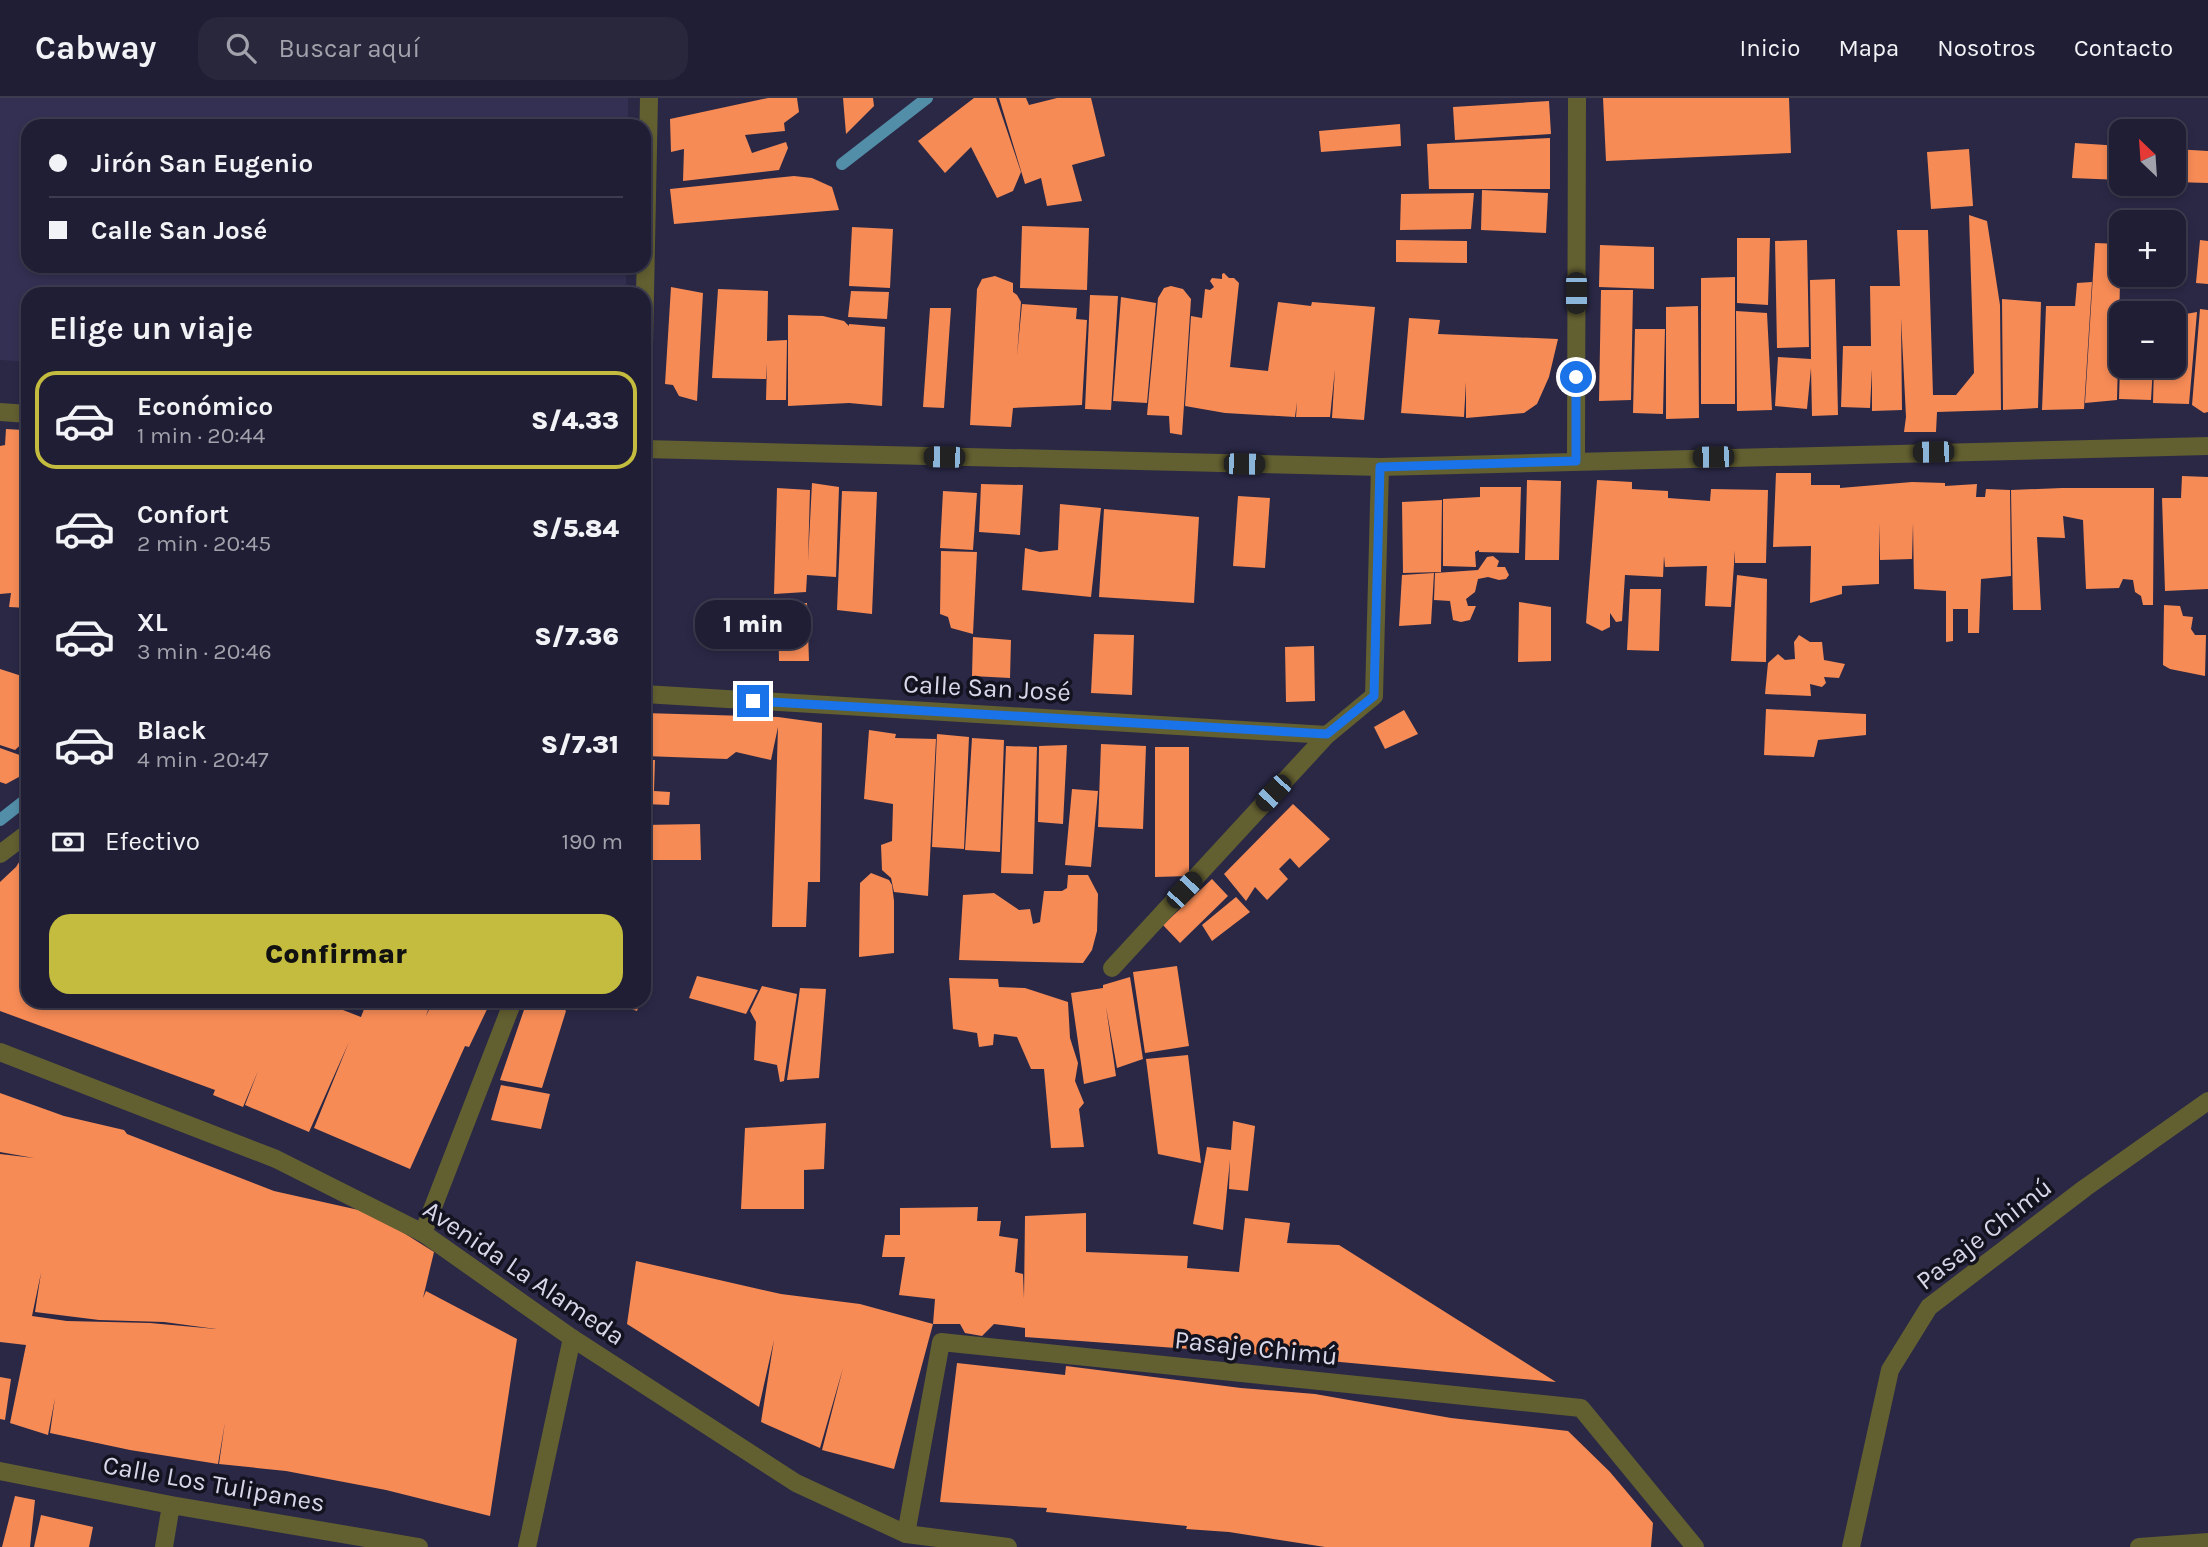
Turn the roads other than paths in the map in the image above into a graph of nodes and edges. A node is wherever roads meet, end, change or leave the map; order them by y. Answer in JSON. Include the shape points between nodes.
{"nodes":[{"id":1,"x":649,"y":98,"type":"edge"},
{"id":2,"x":1577,"y":98,"type":"edge"},
{"id":3,"x":649,"y":119,"type":"edge"},
{"id":4,"x":0,"y":412,"type":"edge"},
{"id":5,"x":21,"y":414,"type":"edge"},
{"id":6,"x":2208,"y":446,"type":"edge"},
{"id":7,"x":651,"y":449,"type":"edge"},
{"id":8,"x":1576,"y":461,"type":"junction"},
{"id":9,"x":1380,"y":467,"type":"junction"},
{"id":10,"x":651,"y":694,"type":"edge"},
{"id":11,"x":1327,"y":734,"type":"junction"},
{"id":12,"x":21,"y":838,"type":"edge"},
{"id":13,"x":0,"y":855,"type":"edge"},
{"id":14,"x":1112,"y":968,"type":"dead end"},
{"id":15,"x":510,"y":1008,"type":"edge"},
{"id":16,"x":0,"y":1052,"type":"edge"},
{"id":17,"x":2208,"y":1101,"type":"edge"},
{"id":18,"x":423,"y":1233,"type":"junction"},
{"id":19,"x":572,"y":1338,"type":"junction"},
{"id":20,"x":0,"y":1471,"type":"edge"},
{"id":21,"x":171,"y":1505,"type":"junction"},
{"id":22,"x":906,"y":1534,"type":"junction"},
{"id":23,"x":2208,"y":1542,"type":"edge"},
{"id":24,"x":164,"y":1547,"type":"edge"},
{"id":25,"x":419,"y":1547,"type":"edge"},
{"id":26,"x":527,"y":1547,"type":"edge"},
{"id":27,"x":1008,"y":1547,"type":"edge"},
{"id":28,"x":1695,"y":1547,"type":"edge"},
{"id":29,"x":1851,"y":1547,"type":"edge"},
{"id":30,"x":2139,"y":1547,"type":"edge"}],
"edges":[{"from":1,"to":3,"type":"street"},
{"from":2,"to":8,"type":"street"},
{"from":4,"to":5,"type":"street"},
{"from":6,"to":8,"type":"street"},
{"from":7,"to":9,"type":"street"},
{"from":8,"to":9,"type":"street"},
{"from":9,"to":11,"type":"street","via":[[1374,696]]},
{"from":10,"to":11,"type":"street","name":"Calle San José"},
{"from":11,"to":14,"type":"street"},
{"from":12,"to":13,"type":"street"},
{"from":15,"to":18,"type":"street"},
{"from":16,"to":18,"type":"street","name":"Avenida La Alameda","via":[[276,1159]]},
{"from":17,"to":29,"type":"street","name":"Pasaje Chimú","via":[[1929,1307],[1891,1370]]},
{"from":18,"to":19,"type":"street","name":"Avenida La Alameda"},
{"from":19,"to":22,"type":"street","name":"Avenida La Alameda","via":[[796,1483]]},
{"from":19,"to":26,"type":"street"},
{"from":20,"to":21,"type":"street","name":"Calle Los Tulipanes"},
{"from":21,"to":24,"type":"street"},
{"from":21,"to":25,"type":"street","name":"Calle Los Tulipanes"},
{"from":22,"to":27,"type":"street","name":"Avenida La Alameda"},
{"from":22,"to":28,"type":"street","name":"Pasaje Chimú","via":[[942,1342],[1581,1408]]},
{"from":23,"to":30,"type":"street"}]}
